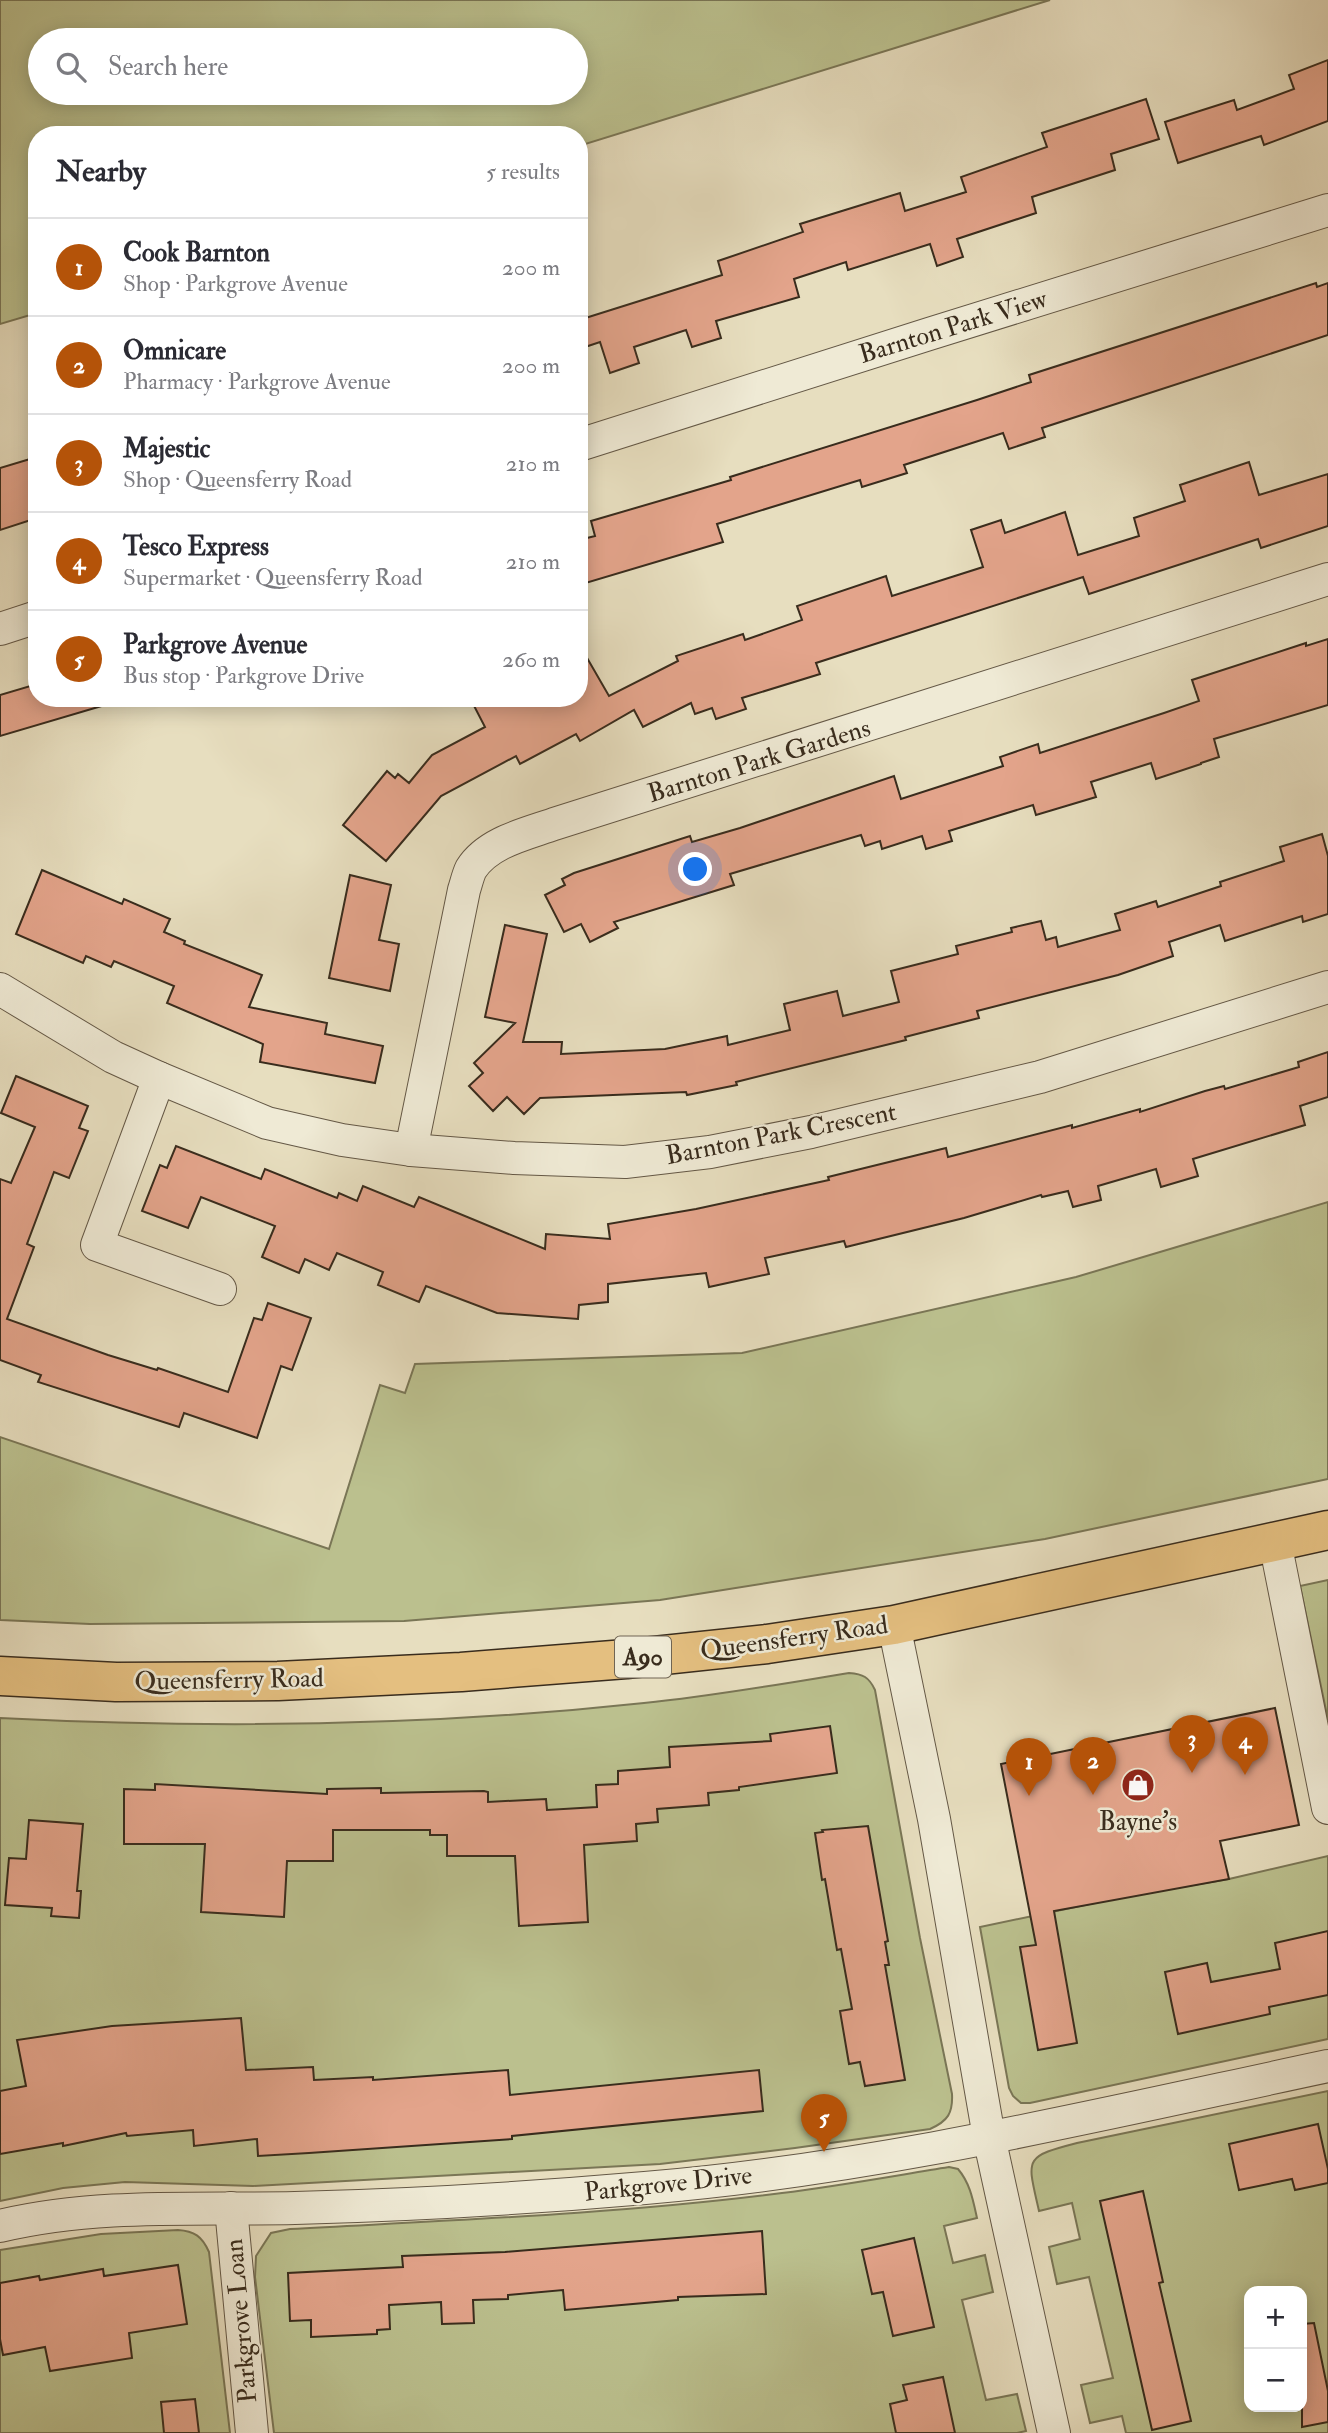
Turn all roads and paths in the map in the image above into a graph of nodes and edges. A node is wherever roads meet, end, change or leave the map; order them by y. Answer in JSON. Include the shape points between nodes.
{"nodes":[{"id":1,"x":1328,"y":210,"type":"edge"},
{"id":2,"x":588,"y":443,"type":"edge"},
{"id":3,"x":1328,"y":579,"type":"edge"},
{"id":4,"x":28,"y":620,"type":"edge"},
{"id":5,"x":0,"y":629,"type":"edge"},
{"id":6,"x":1328,"y":987,"type":"edge"},
{"id":7,"x":0,"y":989,"type":"edge"},
{"id":8,"x":159,"y":1078,"type":"junction"},
{"id":9,"x":411,"y":1150,"type":"junction"},
{"id":10,"x":220,"y":1289,"type":"dead end"},
{"id":11,"x":1328,"y":1530,"type":"edge"},
{"id":12,"x":1275,"y":1542,"type":"junction"},
{"id":13,"x":894,"y":1625,"type":"junction"},
{"id":14,"x":0,"y":1676,"type":"edge"},
{"id":15,"x":1328,"y":1808,"type":"edge"},
{"id":16,"x":1328,"y":2066,"type":"edge"},
{"id":17,"x":989,"y":2137,"type":"junction"},
{"id":18,"x":231,"y":2208,"type":"junction"},
{"id":19,"x":0,"y":2226,"type":"edge"},
{"id":20,"x":252,"y":2433,"type":"edge"},
{"id":21,"x":1054,"y":2433,"type":"edge"}],
"edges":[{"from":1,"to":2,"type":"street","name":"Barnton Park View"},
{"from":3,"to":9,"type":"street","name":"Barnton Park Gardens","via":[[554,824],[486,853],[471,869],[464,890]]},
{"from":4,"to":5,"type":"street"},
{"from":6,"to":9,"type":"street","name":"Barnton Park Crescent","via":[[1040,1076],[710,1152],[590,1162]]},
{"from":7,"to":8,"type":"street","name":"Barnton Park Crescent"},
{"from":8,"to":9,"type":"street","name":"Barnton Park Crescent","via":[[267,1122]]},
{"from":8,"to":10,"type":"street","via":[[87,1242]]},
{"from":11,"to":12,"type":"main road","name":"Queensferry Road","number":"A90"},
{"from":12,"to":13,"type":"main road","name":"Queensferry Road","number":"A90"},
{"from":12,"to":15,"type":"street"},
{"from":13,"to":14,"type":"main road","name":"Queensferry Road","number":"A90","via":[[639,1658],[461,1672],[264,1681],[116,1682]]},
{"from":13,"to":17,"type":"street","via":[[934,1819]]},
{"from":16,"to":17,"type":"street","name":"Parkgrove Drive"},
{"from":17,"to":18,"type":"street","name":"Parkgrove Drive","via":[[865,2161],[648,2188]]},
{"from":17,"to":21,"type":"street"},
{"from":18,"to":19,"type":"street","name":"Parkgrove Drive","via":[[122,2210]]},
{"from":18,"to":20,"type":"street","name":"Parkgrove Loan"}]}
